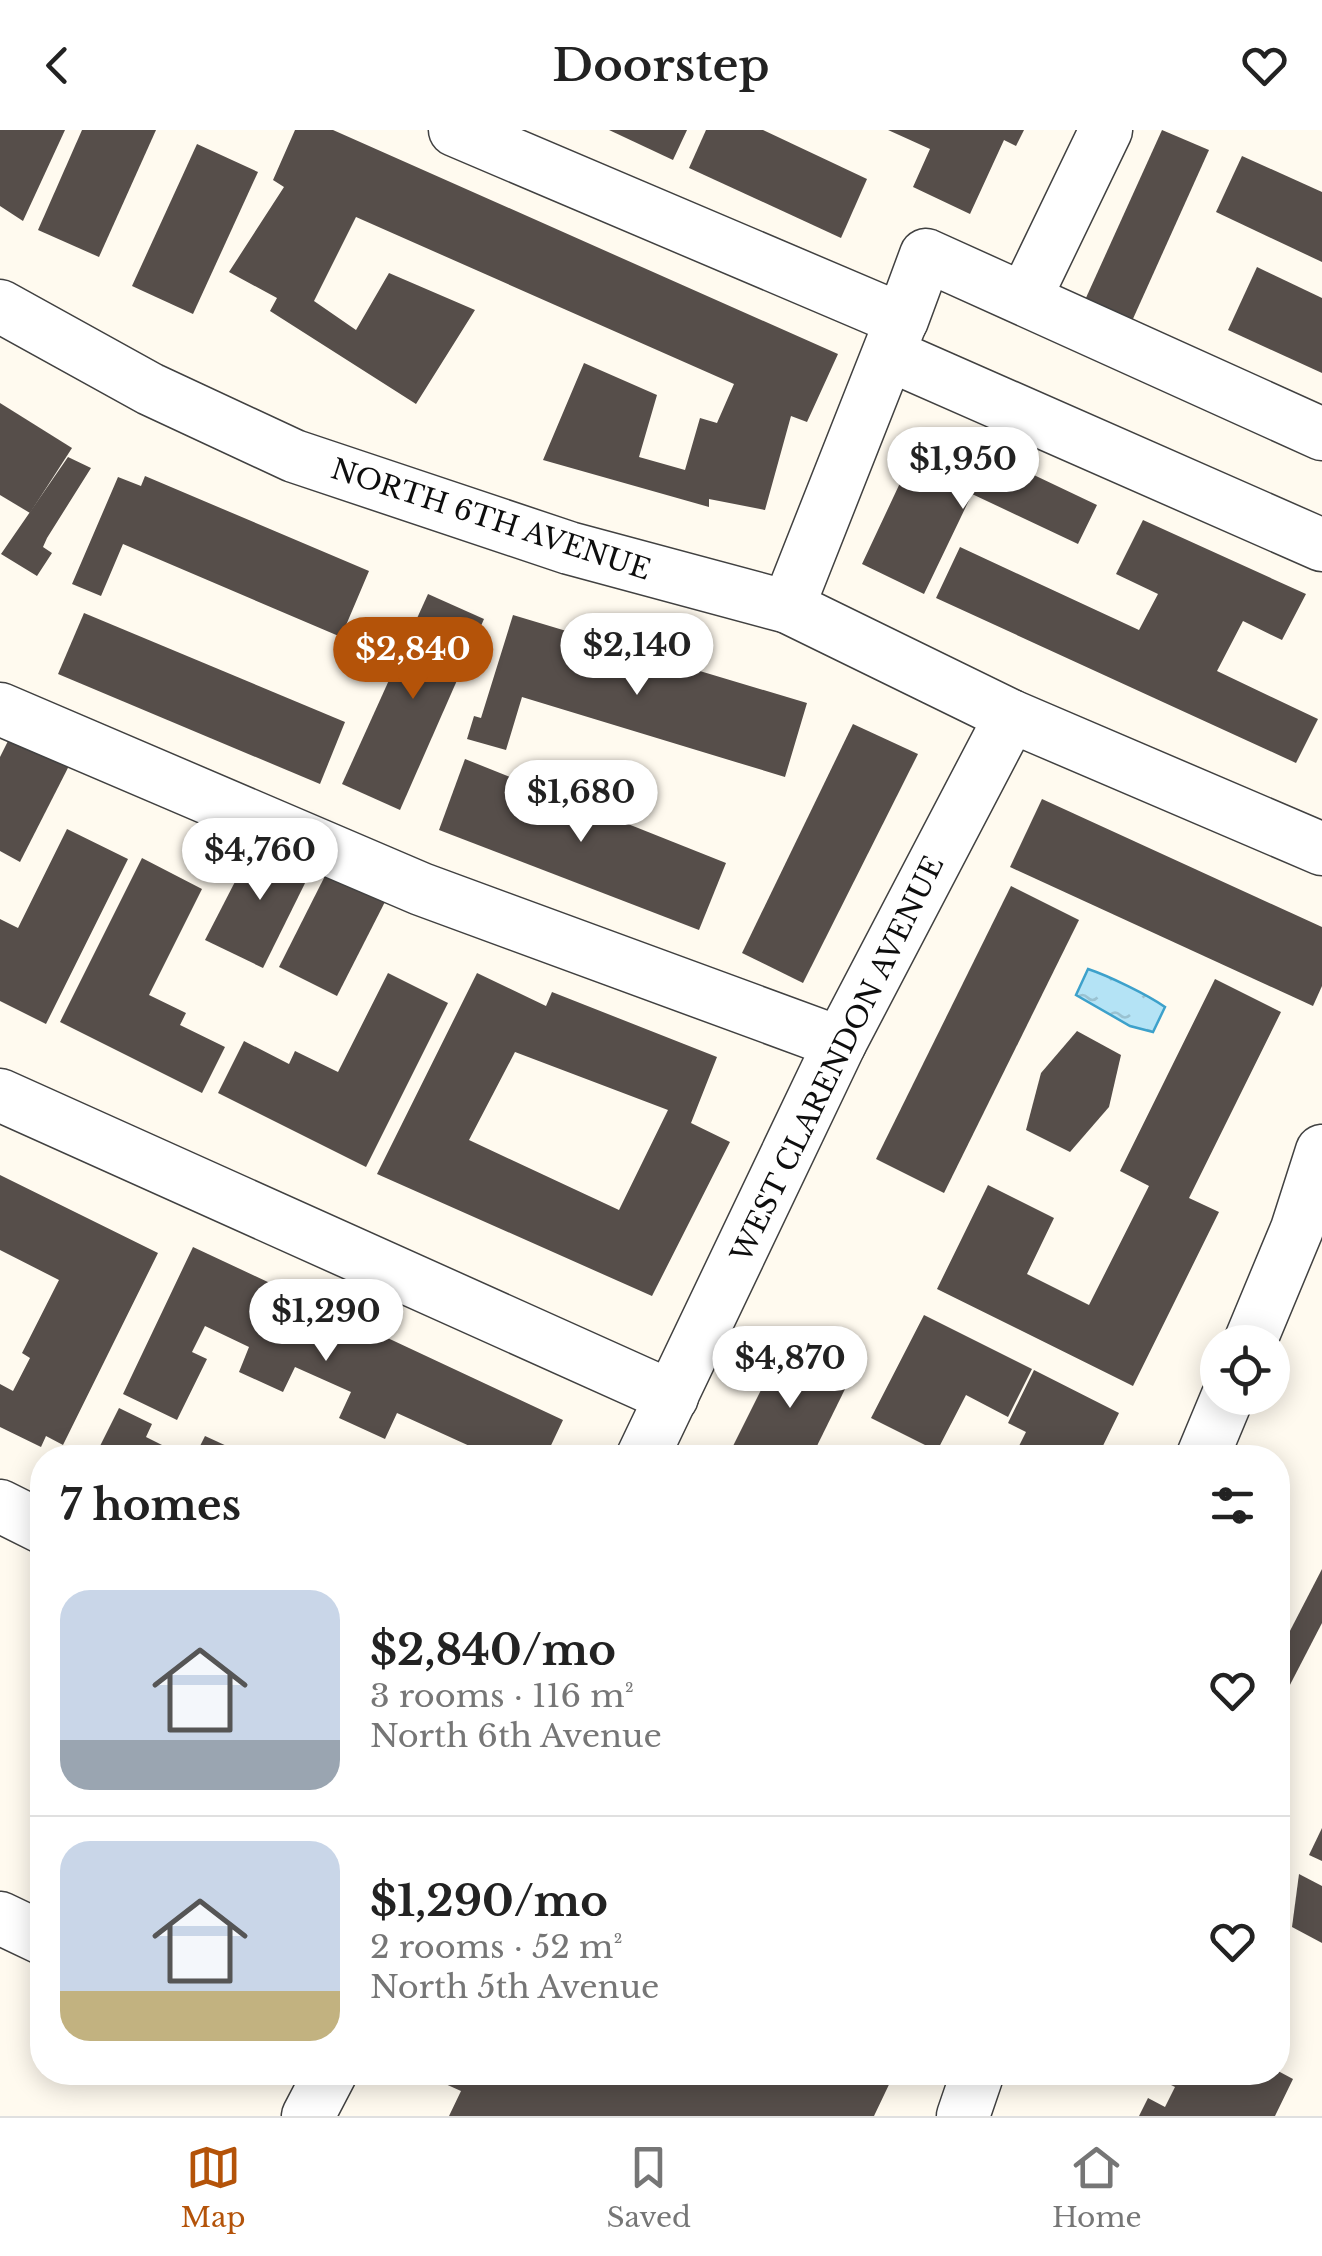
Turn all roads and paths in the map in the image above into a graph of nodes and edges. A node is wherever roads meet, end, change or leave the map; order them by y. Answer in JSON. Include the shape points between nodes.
{"nodes":[{"id":1,"x":455,"y":130,"type":"edge"},
{"id":2,"x":1106,"y":130,"type":"edge"},
{"id":3,"x":546,"y":147,"type":"edge"},
{"id":4,"x":1025,"y":298,"type":"junction"},
{"id":5,"x":0,"y":306,"type":"edge"},
{"id":6,"x":896,"y":337,"type":"junction"},
{"id":7,"x":1322,"y":434,"type":"edge"},
{"id":8,"x":1322,"y":545,"type":"edge"},
{"id":9,"x":788,"y":607,"type":"junction"},
{"id":10,"x":0,"y":709,"type":"edge"},
{"id":11,"x":1010,"y":716,"type":"junction"},
{"id":12,"x":1322,"y":849,"type":"edge"},
{"id":13,"x":840,"y":1043,"type":"junction"},
{"id":14,"x":0,"y":1095,"type":"edge"},
{"id":15,"x":1322,"y":1151,"type":"edge"},
{"id":16,"x":1257,"y":1325,"type":"edge"},
{"id":17,"x":672,"y":1397,"type":"junction"},
{"id":18,"x":1220,"y":1415,"type":"edge"},
{"id":19,"x":648,"y":1445,"type":"edge"},
{"id":20,"x":1207,"y":1445,"type":"edge"},
{"id":21,"x":0,"y":1506,"type":"edge"},
{"id":22,"x":30,"y":1521,"type":"edge"},
{"id":23,"x":0,"y":1918,"type":"edge"},
{"id":24,"x":30,"y":1932,"type":"edge"},
{"id":25,"x":974,"y":2085,"type":"edge"},
{"id":26,"x":963,"y":2116,"type":"edge"}],
"edges":[{"from":1,"to":3,"type":"street"},
{"from":2,"to":4,"type":"street"},
{"from":3,"to":6,"type":"street"},
{"from":4,"to":6,"type":"street","via":[[926,256]]},
{"from":4,"to":7,"type":"street"},
{"from":5,"to":9,"type":"street","name":"NORTH 6TH AVENUE","via":[[150,389],[294,456],[569,548]]},
{"from":6,"to":8,"type":"street"},
{"from":6,"to":9,"type":"street"},
{"from":9,"to":11,"type":"street","name":"NORTH 6TH AVENUE"},
{"from":10,"to":13,"type":"street","via":[[421,890]]},
{"from":11,"to":12,"type":"street","name":"NORTH 6TH AVENUE"},
{"from":11,"to":13,"type":"street","name":"WEST CLARENDON AVENUE"},
{"from":13,"to":17,"type":"street","name":"WEST CLARENDON AVENUE"},
{"from":14,"to":17,"type":"street"},
{"from":15,"to":16,"type":"street"},
{"from":17,"to":19,"type":"street","name":"WEST CLARENDON AVENUE"},
{"from":18,"to":20,"type":"street"},
{"from":21,"to":22,"type":"street"},
{"from":23,"to":24,"type":"street"},
{"from":25,"to":26,"type":"street"}]}
